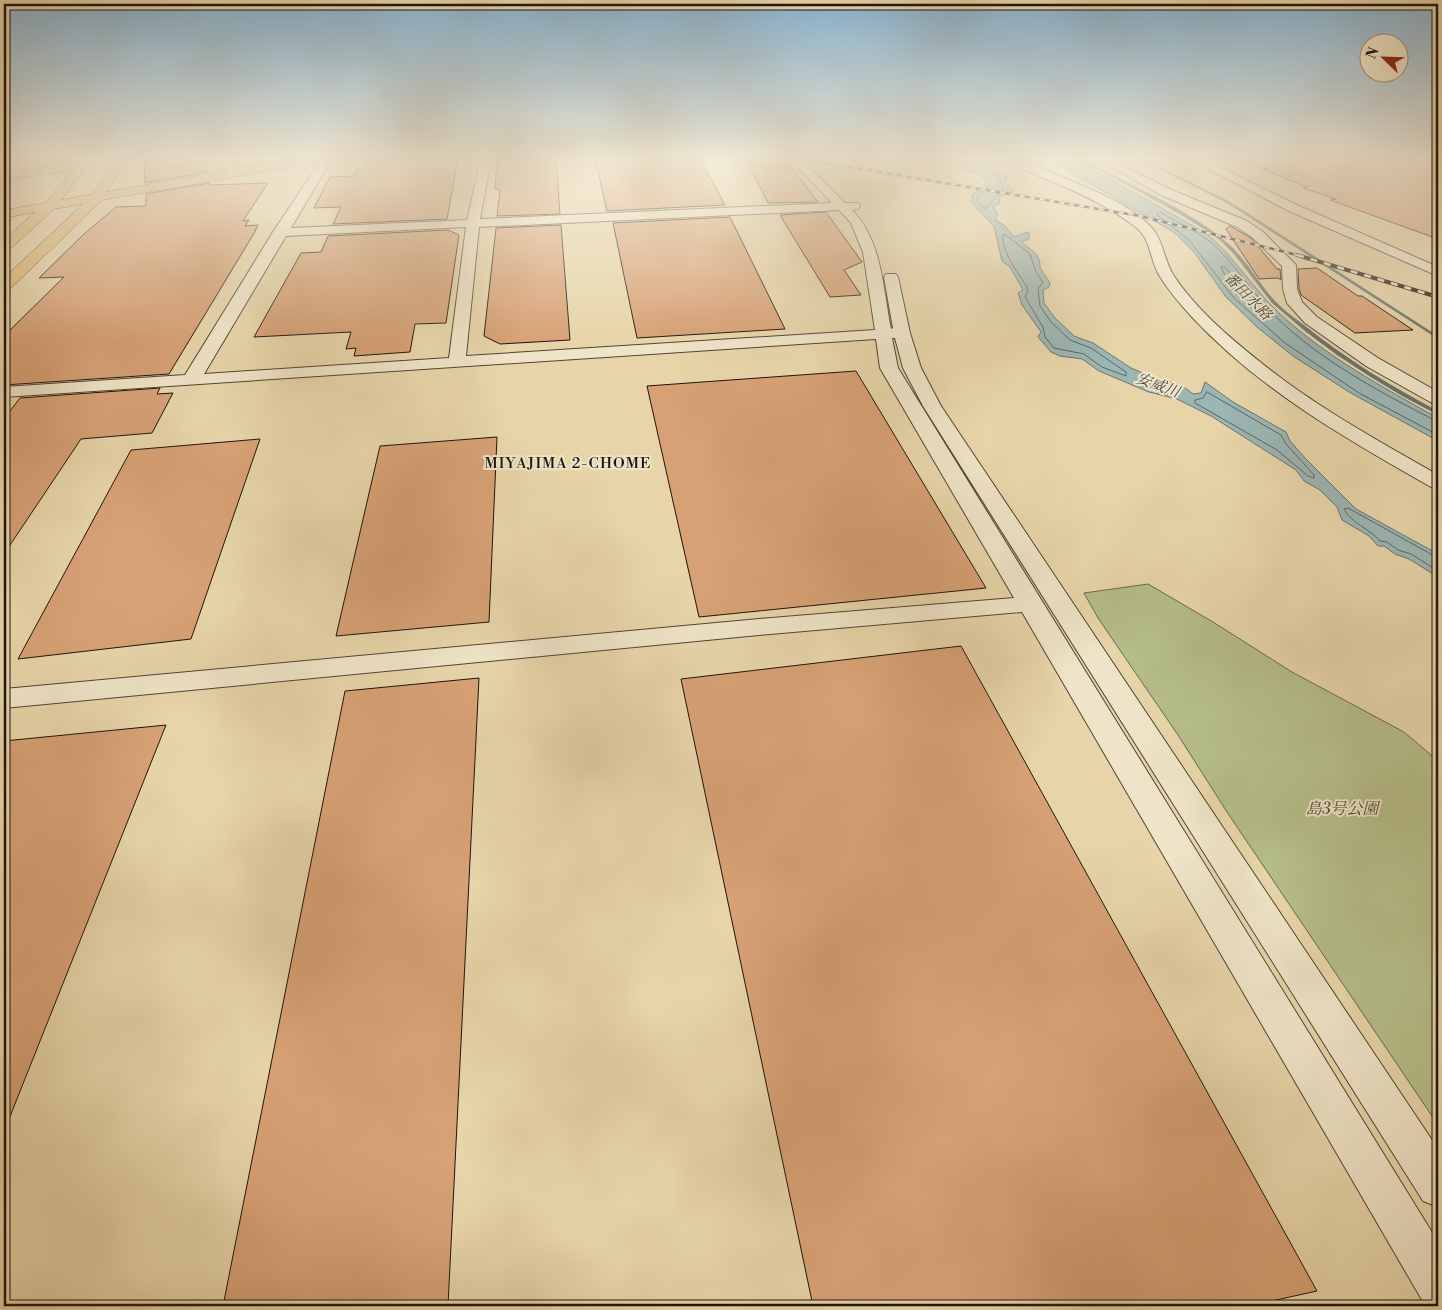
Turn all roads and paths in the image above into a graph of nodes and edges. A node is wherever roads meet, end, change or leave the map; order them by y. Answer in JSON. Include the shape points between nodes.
{"nodes":[{"id":1,"x":34,"y":220,"type":"edge"},
{"id":2,"x":73,"y":220,"type":"edge"},
{"id":3,"x":288,"y":220,"type":"edge"},
{"id":4,"x":536,"y":220,"type":"edge"},
{"id":5,"x":857,"y":220,"type":"edge"},
{"id":6,"x":1132,"y":220,"type":"edge"},
{"id":7,"x":1233,"y":220,"type":"edge"},
{"id":8,"x":1320,"y":220,"type":"edge"},
{"id":9,"x":473,"y":223,"type":"junction"},
{"id":10,"x":280,"y":232,"type":"junction"},
{"id":11,"x":4,"y":247,"type":"edge"},
{"id":12,"x":1438,"y":272,"type":"edge"},
{"id":13,"x":4,"y":286,"type":"edge"},
{"id":14,"x":892,"y":334,"type":"junction"},
{"id":15,"x":457,"y":361,"type":"junction"},
{"id":16,"x":192,"y":378,"type":"junction"},
{"id":17,"x":4,"y":392,"type":"edge"},
{"id":18,"x":1438,"y":398,"type":"edge"},
{"id":19,"x":1438,"y":483,"type":"edge"},
{"id":20,"x":1031,"y":604,"type":"junction"},
{"id":21,"x":4,"y":699,"type":"edge"},
{"id":22,"x":1438,"y":1186,"type":"edge"},
{"id":23,"x":1438,"y":1284,"type":"edge"}],
"edges":[{"from":1,"to":11,"type":"main road"},
{"from":2,"to":13,"type":"main road"},
{"from":3,"to":10,"type":"street"},
{"from":4,"to":9,"type":"street"},
{"from":5,"to":14,"type":"street","via":[[870,252]]},
{"from":6,"to":19,"type":"street","via":[[1144,228],[1158,250],[1165,273],[1177,290],[1229,344],[1287,392]]},
{"from":7,"to":18,"type":"street","via":[[1257,234],[1289,264],[1290,289],[1295,303],[1311,320],[1372,362]]},
{"from":8,"to":12,"type":"street"},
{"from":9,"to":10,"type":"street"},
{"from":9,"to":15,"type":"street"},
{"from":10,"to":16,"type":"street"},
{"from":14,"to":15,"type":"street"},
{"from":14,"to":20,"type":"street","via":[[889,368]]},
{"from":14,"to":22,"type":"street","via":[[932,406]]},
{"from":15,"to":16,"type":"street"},
{"from":16,"to":17,"type":"street"},
{"from":20,"to":21,"type":"street"},
{"from":20,"to":23,"type":"street"}]}
